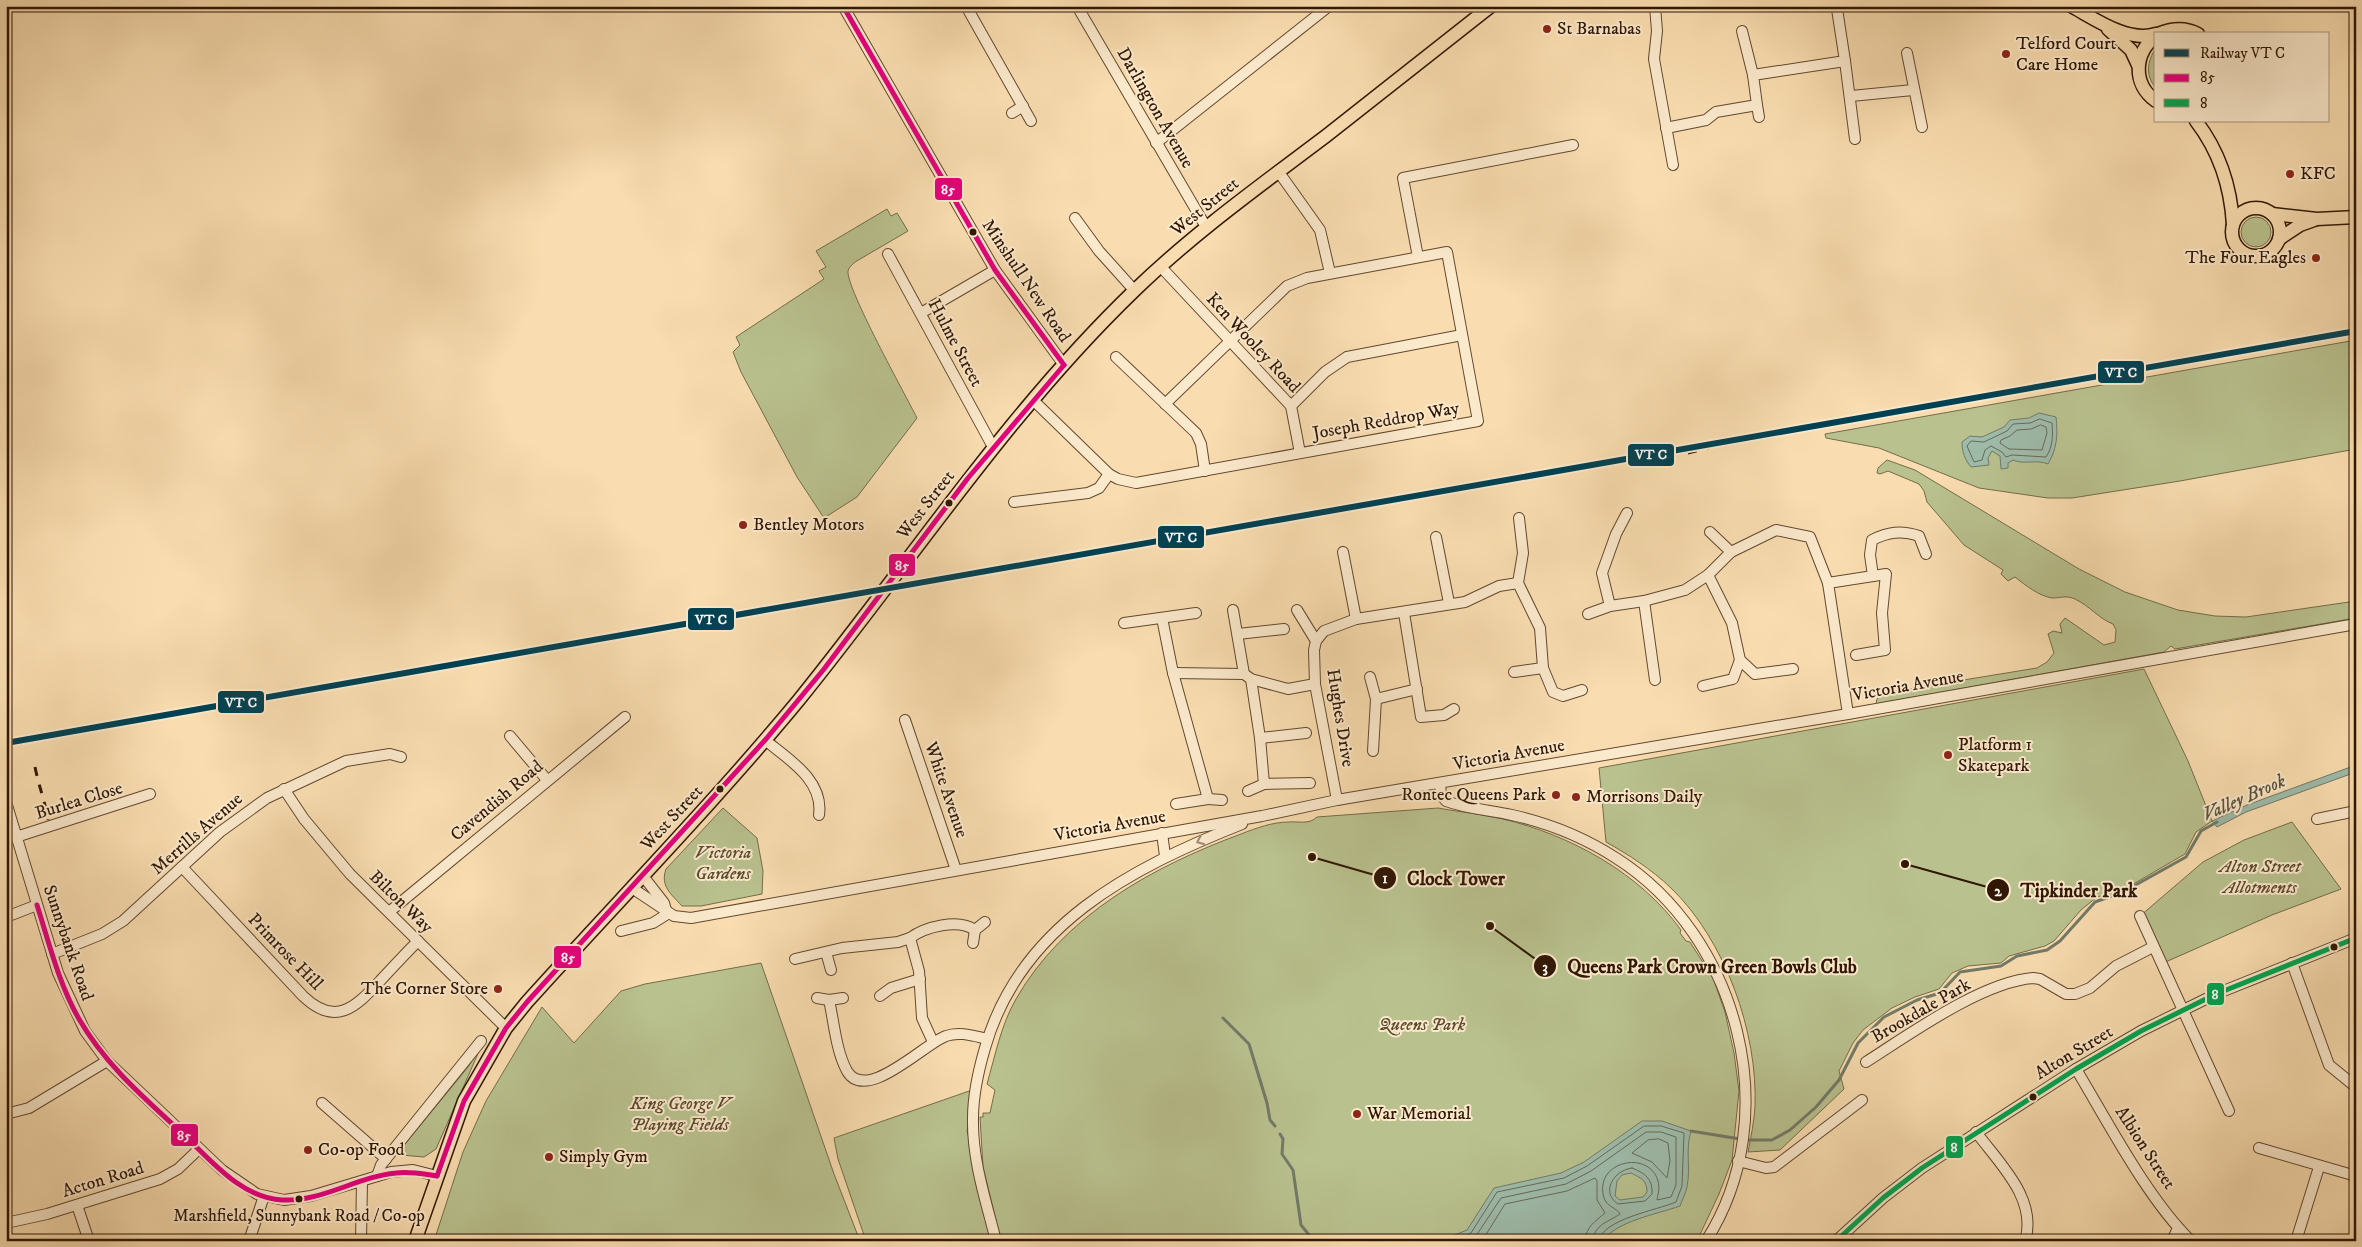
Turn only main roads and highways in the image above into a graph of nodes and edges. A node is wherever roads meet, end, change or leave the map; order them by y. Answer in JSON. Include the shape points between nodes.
{"nodes":[{"id":1,"x":1491,"y":6,"type":"edge"},
{"id":2,"x":2071,"y":6,"type":"edge"},
{"id":3,"x":2097,"y":20,"type":"junction"},
{"id":4,"x":2163,"y":32,"type":"edge"},
{"id":5,"x":2193,"y":32,"type":"edge"},
{"id":6,"x":2154,"y":35,"type":"edge"},
{"id":7,"x":2154,"y":38,"type":"edge"},
{"id":8,"x":2138,"y":65,"type":"junction"},
{"id":9,"x":2154,"y":100,"type":"edge"},
{"id":10,"x":2197,"y":122,"type":"edge"},
{"id":11,"x":2208,"y":122,"type":"edge"},
{"id":12,"x":2212,"y":145,"type":"junction"},
{"id":13,"x":2228,"y":186,"type":"junction"},
{"id":14,"x":2257,"y":208,"type":"junction"},
{"id":15,"x":2272,"y":214,"type":"junction"},
{"id":16,"x":2356,"y":217,"type":"edge"},
{"id":17,"x":2316,"y":219,"type":"junction"},
{"id":18,"x":2233,"y":225,"type":"junction"},
{"id":19,"x":2279,"y":239,"type":"junction"},
{"id":20,"x":415,"y":1241,"type":"edge"}],
"edges":[{"from":1,"to":20,"type":"main road","name":"West Street","via":[[1206,227],[1134,290],[1064,365],[993,447],[765,740],[506,1028],[464,1101]]},
{"from":2,"to":3,"type":"main road"},
{"from":3,"to":6,"type":"main road","via":[[2131,36],[2145,38]]},
{"from":3,"to":8,"type":"main road","via":[[2130,50]]},
{"from":4,"to":5,"type":"main road","via":[[2172,29]]},
{"from":7,"to":8,"type":"main road","via":[[2142,52]]},
{"from":8,"to":9,"type":"main road","via":[[2139,79]]},
{"from":10,"to":12,"type":"main road"},
{"from":11,"to":12,"type":"main road"},
{"from":12,"to":13,"type":"main road"},
{"from":13,"to":14,"type":"main road"},
{"from":13,"to":18,"type":"main road"},
{"from":14,"to":15,"type":"main road"},
{"from":14,"to":18,"type":"main road","via":[[2246,210]]},
{"from":15,"to":17,"type":"main road"},
{"from":15,"to":19,"type":"main road","via":[[2280,228]]},
{"from":16,"to":17,"type":"main road"},
{"from":17,"to":19,"type":"main road"},
{"from":18,"to":19,"type":"main road","via":[[2234,242],[2248,255],[2268,253]]}]}
